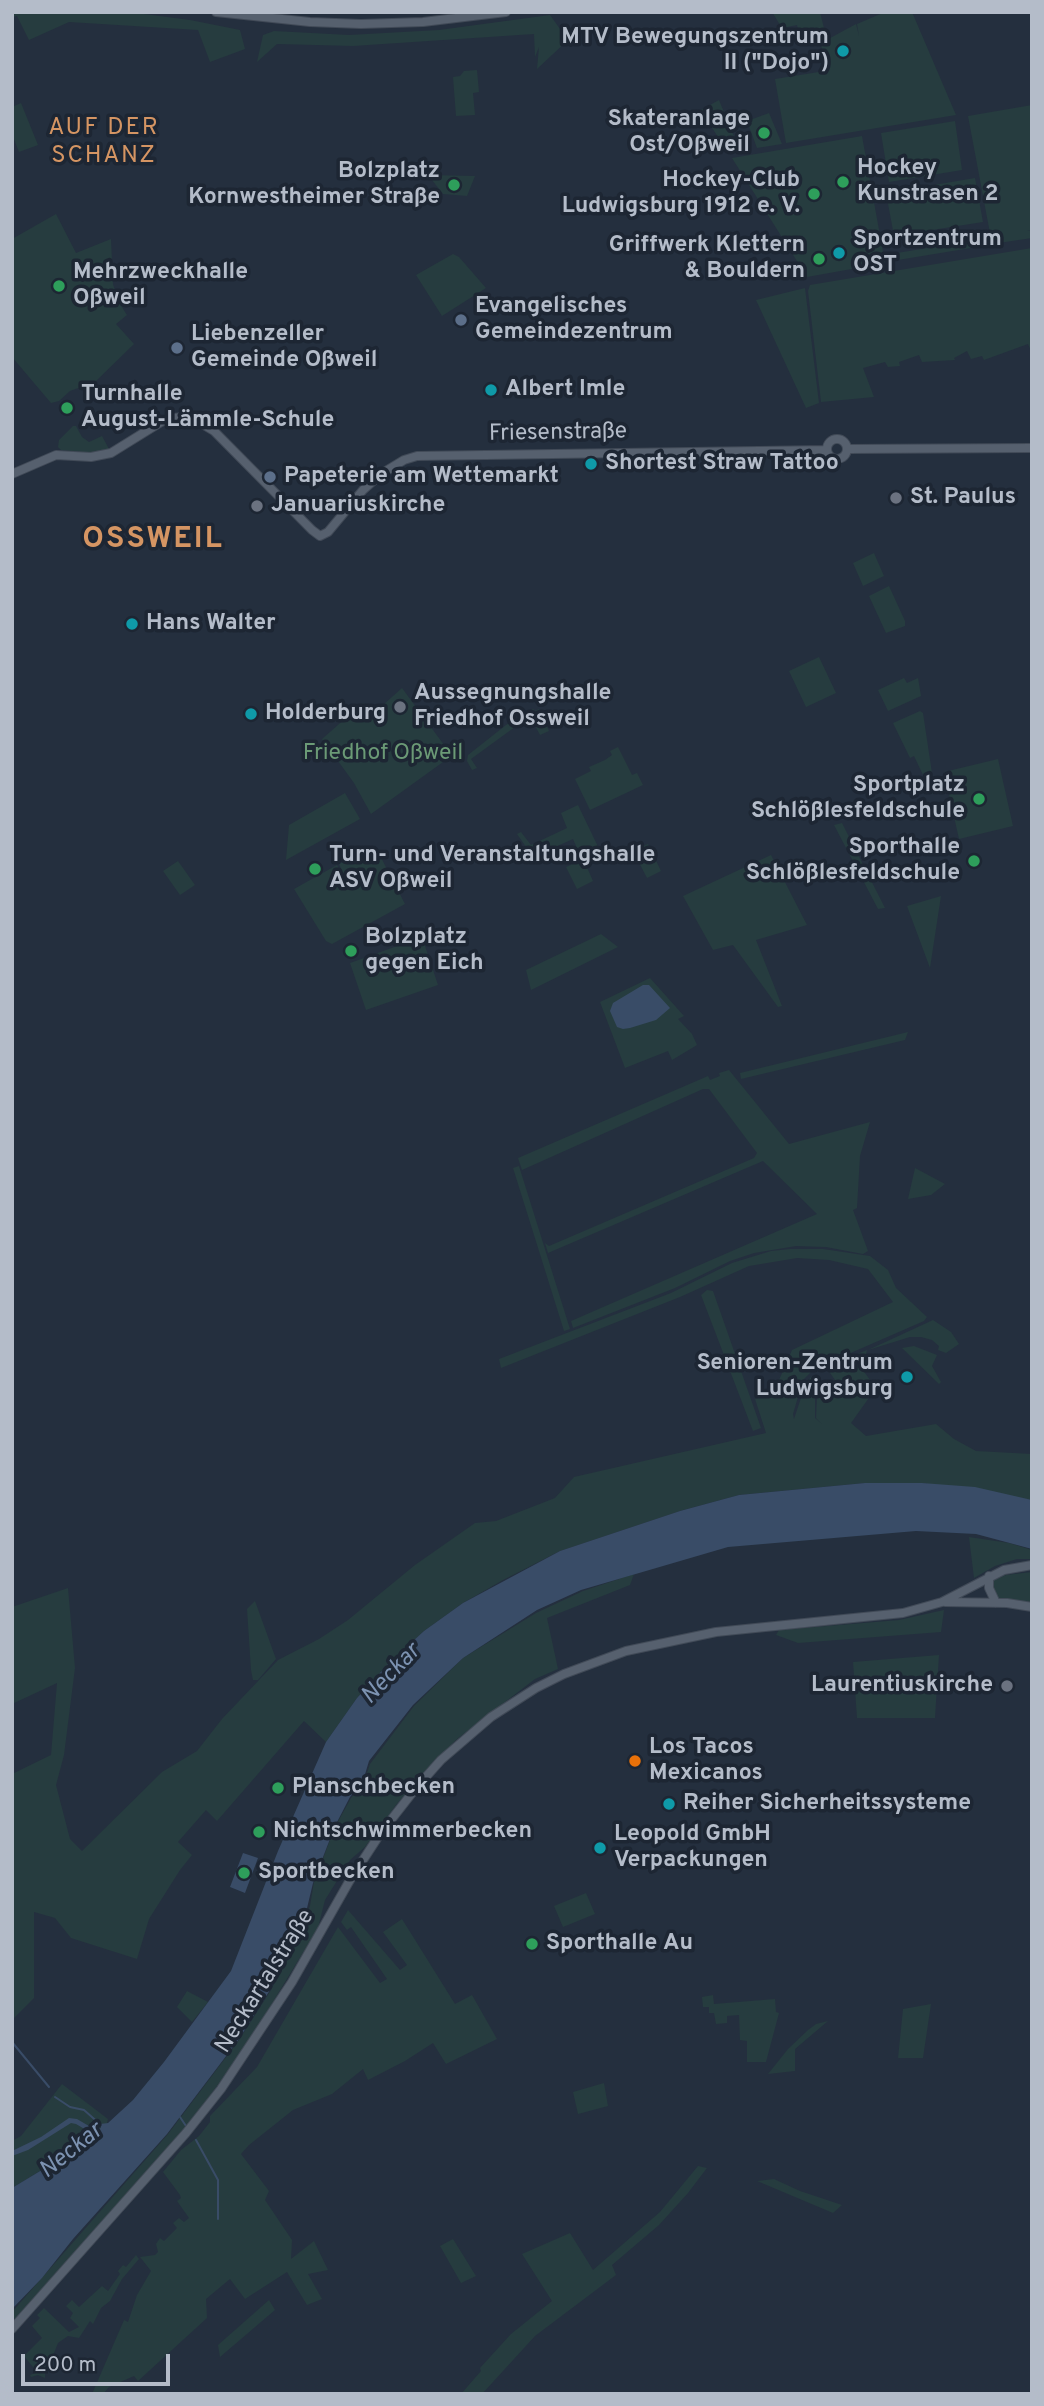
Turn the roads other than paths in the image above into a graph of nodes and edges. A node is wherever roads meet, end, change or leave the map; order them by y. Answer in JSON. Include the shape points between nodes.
{"nodes":[{"id":1,"x":216,"y":12,"type":"edge"},
{"id":2,"x":506,"y":12,"type":"edge"},
{"id":3,"x":1032,"y":448,"type":"edge"},
{"id":4,"x":847,"y":449,"type":"junction"},
{"id":5,"x":827,"y":450,"type":"junction"},
{"id":6,"x":12,"y":474,"type":"edge"},
{"id":7,"x":1032,"y":1566,"type":"edge"},
{"id":8,"x":989,"y":1576,"type":"junction"},
{"id":9,"x":942,"y":1602,"type":"junction"},
{"id":10,"x":996,"y":1603,"type":"junction"},
{"id":11,"x":1032,"y":1607,"type":"edge"},
{"id":12,"x":12,"y":2329,"type":"edge"}],
"edges":[{"from":1,"to":2,"type":"main road","via":[[361,24]]},
{"from":3,"to":4,"type":"main road"},
{"from":4,"to":5,"type":"main road","via":[[845,456],[837,459]]},
{"from":4,"to":5,"type":"main road","via":[[837,439]]},
{"from":5,"to":6,"type":"main road","name":"Friesenstraße","via":[[417,456],[373,480],[322,536],[214,431],[185,417],[161,422],[111,453],[56,455]]},
{"from":7,"to":8,"type":"main road"},
{"from":8,"to":9,"type":"main road"},
{"from":8,"to":10,"type":"main road"},
{"from":9,"to":10,"type":"main road"},
{"from":9,"to":12,"type":"main road","name":"Neckartalstraße","via":[[903,1613],[670,1640],[564,1674],[491,1717],[456,1745],[416,1788],[359,1866],[292,1982],[221,2089]]},
{"from":10,"to":11,"type":"main road"}]}
